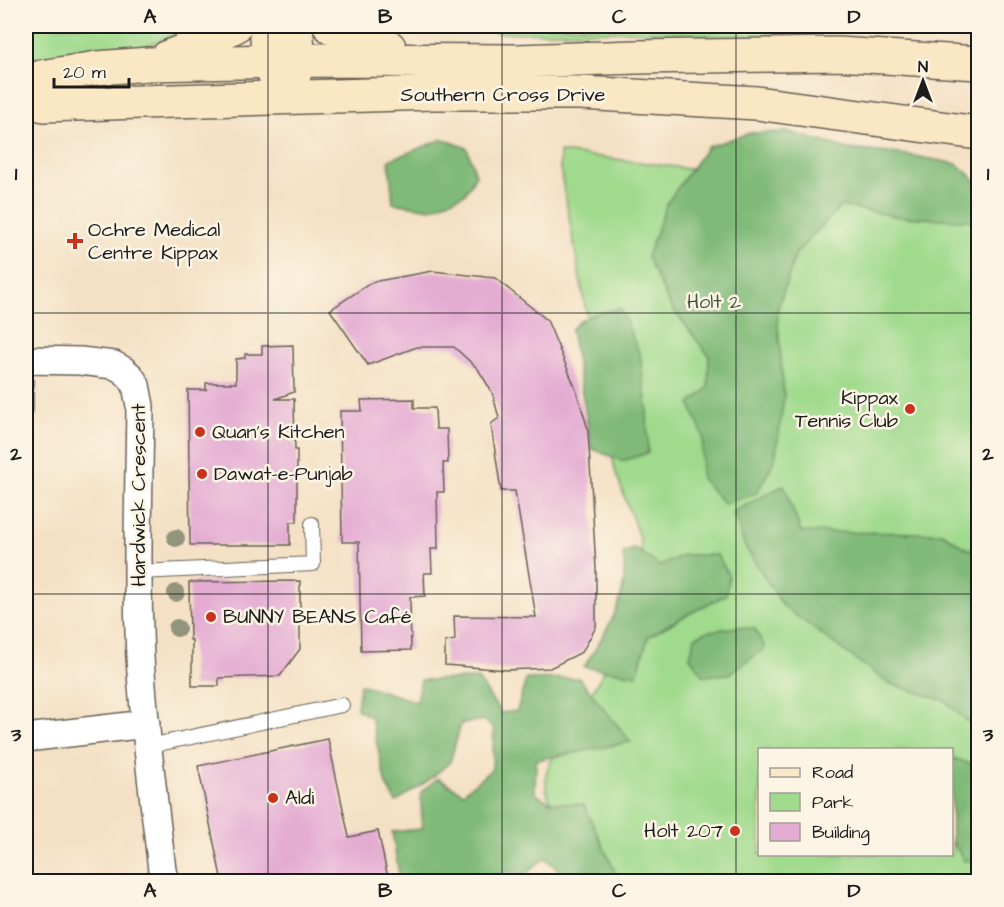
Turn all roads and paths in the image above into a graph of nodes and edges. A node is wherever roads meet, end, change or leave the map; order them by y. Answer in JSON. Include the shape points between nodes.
{"nodes":[{"id":1,"x":235,"y":26,"type":"edge"},
{"id":2,"x":266,"y":26,"type":"edge"},
{"id":3,"x":296,"y":26,"type":"edge"},
{"id":4,"x":330,"y":26,"type":"edge"},
{"id":5,"x":284,"y":62,"type":"junction"},
{"id":6,"x":978,"y":63,"type":"edge"},
{"id":7,"x":149,"y":64,"type":"junction"},
{"id":8,"x":517,"y":77,"type":"junction"},
{"id":9,"x":26,"y":83,"type":"edge"},
{"id":10,"x":286,"y":97,"type":"junction"},
{"id":11,"x":26,"y":101,"type":"edge"},
{"id":12,"x":978,"y":134,"type":"edge"},
{"id":13,"x":26,"y":360,"type":"edge"},
{"id":14,"x":26,"y":410,"type":"edge"},
{"id":15,"x":312,"y":524,"type":"dead end"},
{"id":16,"x":139,"y":572,"type":"junction"},
{"id":17,"x":342,"y":705,"type":"dead end"},
{"id":18,"x":147,"y":735,"type":"junction"},
{"id":19,"x":26,"y":738,"type":"edge"},
{"id":20,"x":165,"y":882,"type":"edge"}],
"edges":[{"from":1,"to":7,"type":"main road"},
{"from":2,"to":5,"type":"main road"},
{"from":3,"to":5,"type":"main road"},
{"from":4,"to":8,"type":"main road","via":[[357,42]]},
{"from":5,"to":7,"type":"main road","name":"Southern Cross Drive"},
{"from":5,"to":8,"type":"main road","name":"Southern Cross Drive","via":[[366,59]]},
{"from":5,"to":10,"type":"main road"},
{"from":6,"to":8,"type":"main road","name":"Southern Cross Drive","via":[[838,54],[636,57],[579,59]]},
{"from":7,"to":9,"type":"main road","name":"Southern Cross Drive","via":[[97,68]]},
{"from":8,"to":10,"type":"main road","name":"Southern Cross Drive","via":[[434,93]]},
{"from":8,"to":12,"type":"main road","name":"Southern Cross Drive","via":[[580,93],[757,103]]},
{"from":10,"to":11,"type":"main road","name":"Southern Cross Drive","via":[[44,105]]},
{"from":13,"to":14,"type":"lane"},
{"from":13,"to":16,"type":"street","name":"Hardwick Crescent","via":[[114,365],[136,385],[140,406]]},
{"from":15,"to":16,"type":"lane","via":[[313,564]]},
{"from":16,"to":18,"type":"street","name":"Hardwick Crescent","via":[[140,656]]},
{"from":17,"to":18,"type":"lane"},
{"from":18,"to":19,"type":"street"},
{"from":18,"to":20,"type":"street","name":"Hardwick Crescent"}]}
